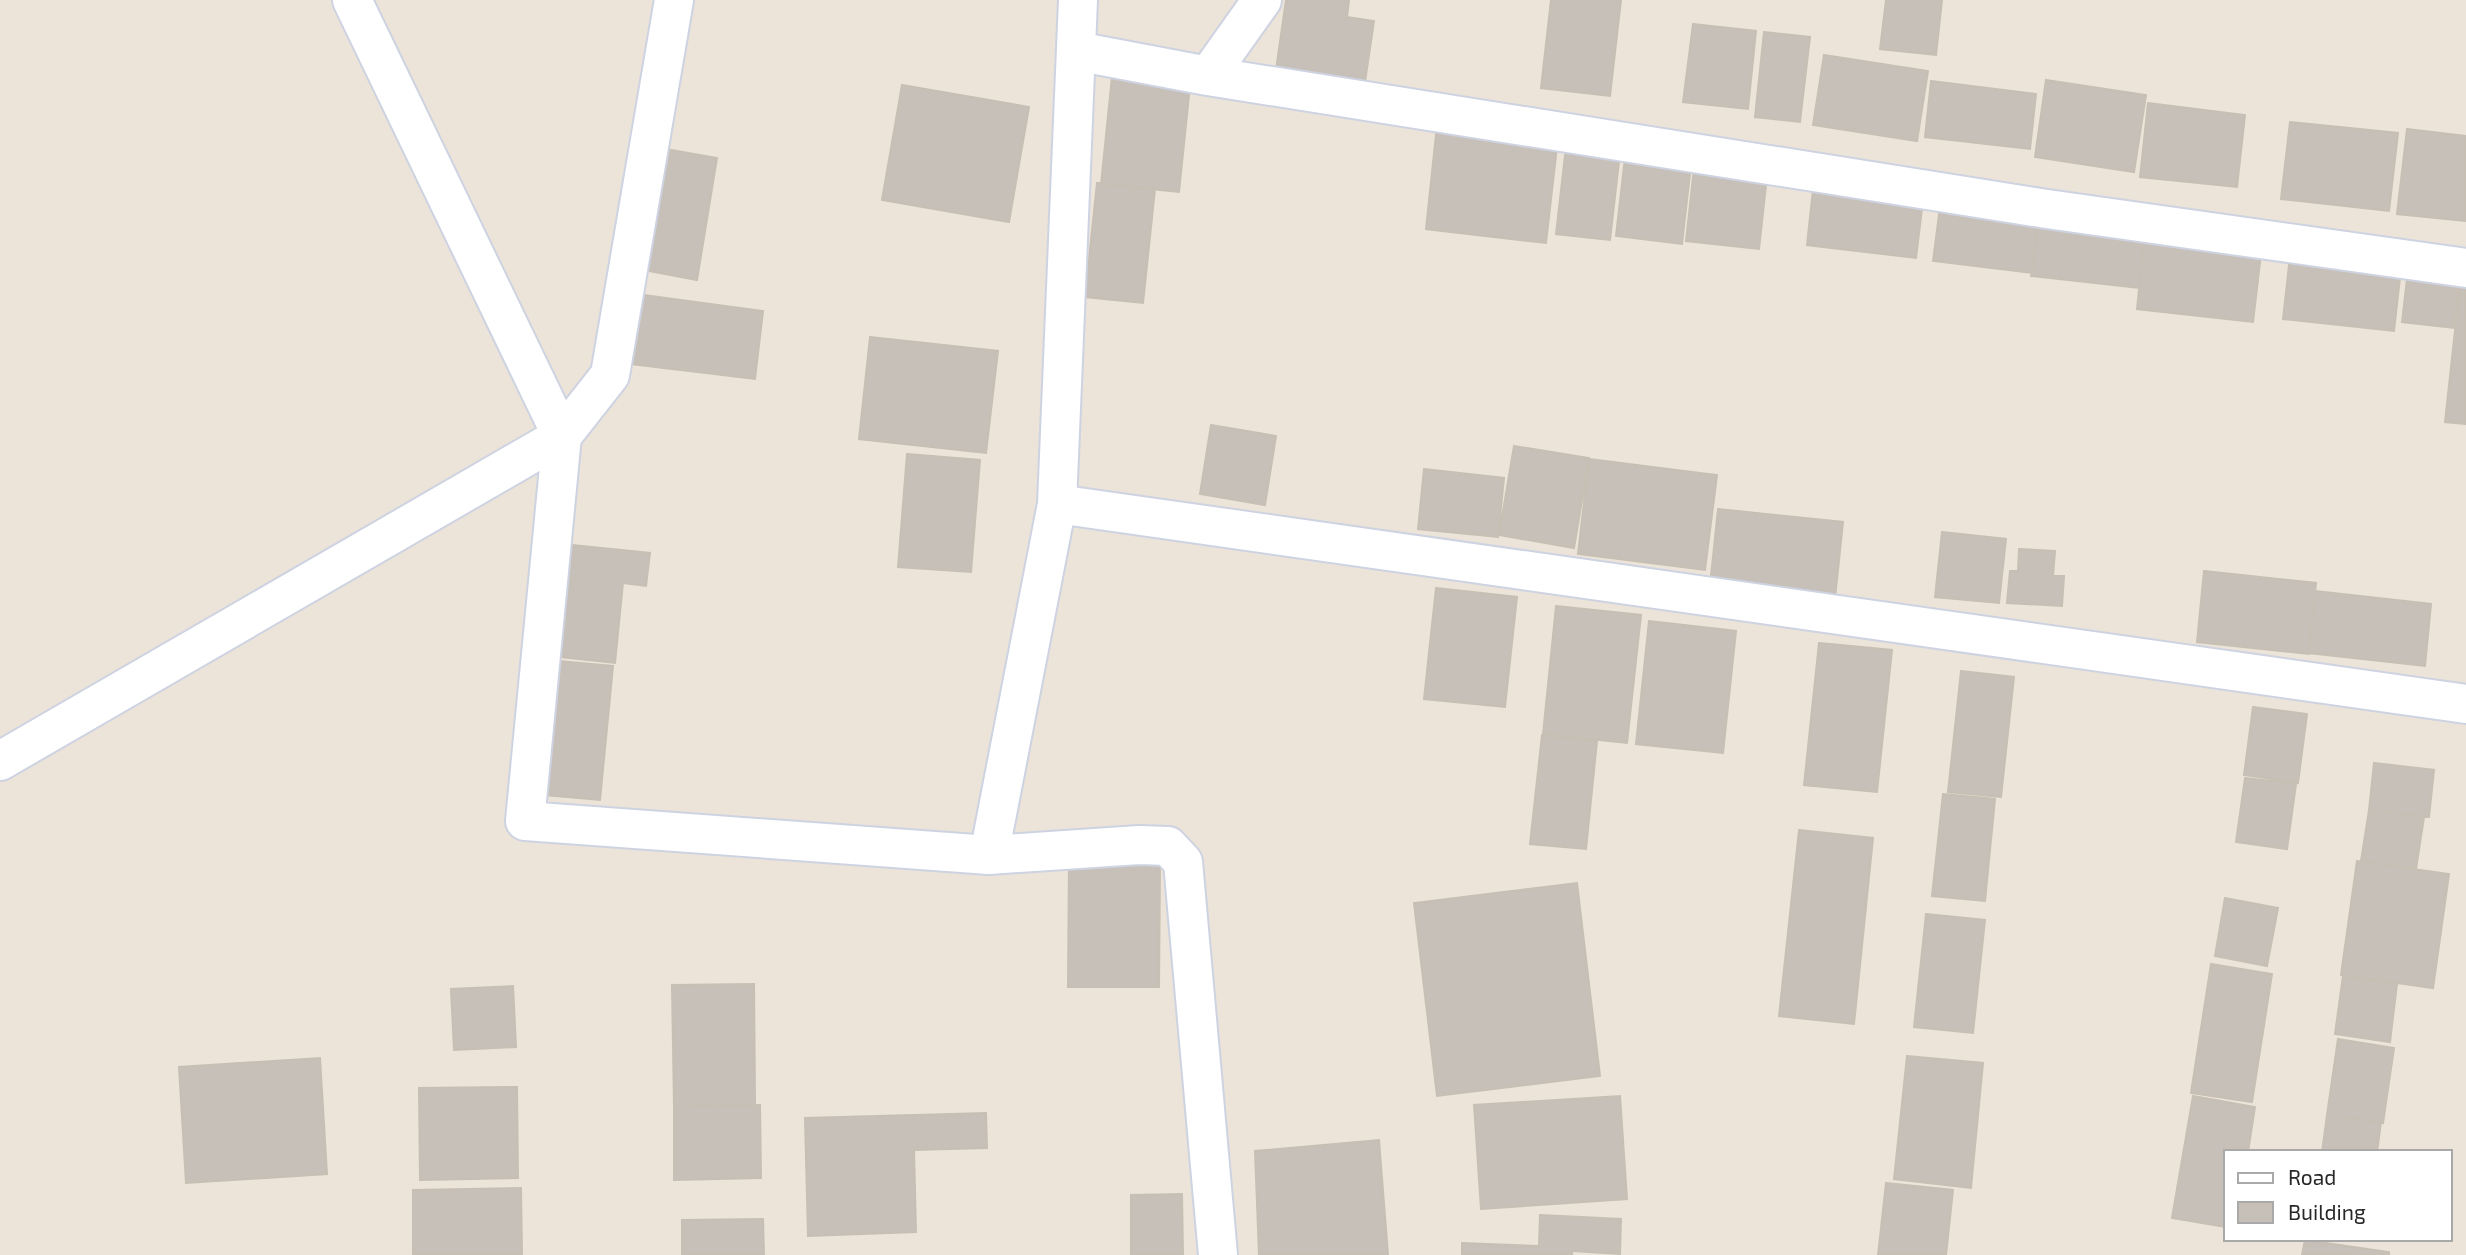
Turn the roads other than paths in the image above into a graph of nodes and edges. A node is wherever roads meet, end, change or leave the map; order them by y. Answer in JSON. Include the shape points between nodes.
{"nodes":[{"id":1,"x":352,"y":0,"type":"edge"},
{"id":2,"x":674,"y":0,"type":"edge"},
{"id":3,"x":1078,"y":0,"type":"edge"},
{"id":4,"x":1262,"y":0,"type":"edge"},
{"id":5,"x":1076,"y":51,"type":"junction"},
{"id":6,"x":1208,"y":76,"type":"junction"},
{"id":7,"x":2466,"y":268,"type":"edge"},
{"id":8,"x":562,"y":436,"type":"junction"},
{"id":9,"x":1057,"y":504,"type":"junction"},
{"id":10,"x":2466,"y":704,"type":"edge"},
{"id":11,"x":0,"y":761,"type":"edge"},
{"id":12,"x":989,"y":855,"type":"junction"},
{"id":13,"x":1217,"y":1255,"type":"edge"}],
"edges":[{"from":1,"to":8,"type":"street"},
{"from":2,"to":8,"type":"street","via":[[610,375]]},
{"from":3,"to":5,"type":"street"},
{"from":4,"to":6,"type":"street"},
{"from":5,"to":6,"type":"street"},
{"from":5,"to":9,"type":"street"},
{"from":6,"to":7,"type":"street","via":[[2033,207]]},
{"from":8,"to":11,"type":"street"},
{"from":8,"to":12,"type":"street","via":[[524,821]]},
{"from":9,"to":10,"type":"street"},
{"from":9,"to":12,"type":"street"},
{"from":12,"to":13,"type":"street","via":[[1168,846],[1184,862]]}]}
